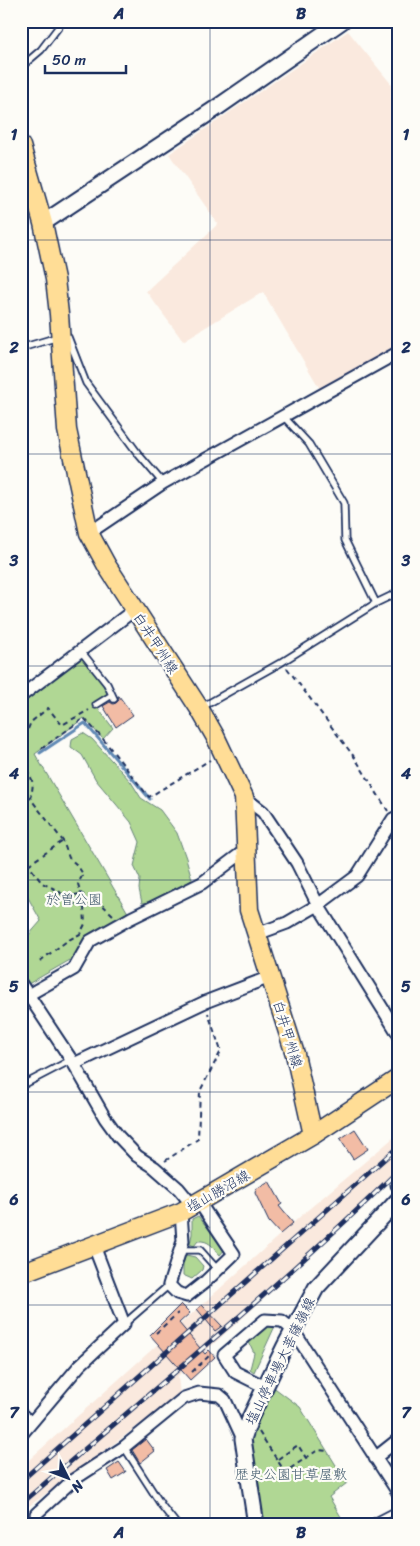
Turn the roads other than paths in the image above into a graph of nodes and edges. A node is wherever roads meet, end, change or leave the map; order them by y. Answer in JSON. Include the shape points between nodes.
{"nodes":[{"id":1,"x":63,"y":21,"type":"edge"},
{"id":2,"x":342,"y":21,"type":"edge"},
{"id":3,"x":21,"y":67,"type":"edge"},
{"id":4,"x":21,"y":146,"type":"edge"},
{"id":5,"x":43,"y":223,"type":"junction"},
{"id":6,"x":60,"y":314,"type":"junction"},
{"id":7,"x":61,"y":336,"type":"junction"},
{"id":8,"x":21,"y":348,"type":"edge"},
{"id":9,"x":399,"y":352,"type":"edge"},
{"id":10,"x":284,"y":417,"type":"junction"},
{"id":11,"x":163,"y":483,"type":"junction"},
{"id":12,"x":89,"y":533,"type":"junction"},
{"id":13,"x":399,"y":592,"type":"edge"},
{"id":14,"x":376,"y":602,"type":"junction"},
{"id":15,"x":134,"y":610,"type":"junction"},
{"id":16,"x":80,"y":650,"type":"junction"},
{"id":17,"x":21,"y":696,"type":"edge"},
{"id":18,"x":96,"y":705,"type":"road end"},
{"id":19,"x":199,"y":708,"type":"junction"},
{"id":20,"x":244,"y":797,"type":"junction"},
{"id":21,"x":397,"y":821,"type":"edge"},
{"id":22,"x":247,"y":849,"type":"junction"},
{"id":23,"x":318,"y":905,"type":"junction"},
{"id":24,"x":257,"y":934,"type":"junction"},
{"id":25,"x":270,"y":977,"type":"junction"},
{"id":26,"x":21,"y":984,"type":"edge"},
{"id":27,"x":28,"y":995,"type":"junction"},
{"id":28,"x":399,"y":1035,"type":"edge"},
{"id":29,"x":72,"y":1062,"type":"junction"},
{"id":30,"x":399,"y":1078,"type":"edge"},
{"id":31,"x":21,"y":1086,"type":"edge"},
{"id":32,"x":313,"y":1135,"type":"junction"},
{"id":33,"x":398,"y":1189,"type":"edge"},
{"id":34,"x":191,"y":1207,"type":"junction"},
{"id":35,"x":94,"y":1246,"type":"junction"},
{"id":36,"x":180,"y":1250,"type":"junction"},
{"id":37,"x":218,"y":1270,"type":"junction"},
{"id":38,"x":21,"y":1273,"type":"edge"},
{"id":39,"x":169,"y":1285,"type":"junction"},
{"id":40,"x":124,"y":1324,"type":"junction"},
{"id":41,"x":293,"y":1330,"type":"junction"},
{"id":42,"x":265,"y":1387,"type":"junction"},
{"id":43,"x":21,"y":1410,"type":"edge"},
{"id":44,"x":33,"y":1421,"type":"junction"},
{"id":45,"x":21,"y":1436,"type":"edge"},
{"id":46,"x":242,"y":1439,"type":"junction"},
{"id":47,"x":399,"y":1439,"type":"edge"},
{"id":48,"x":124,"y":1447,"type":"junction"},
{"id":49,"x":375,"y":1458,"type":"junction"},
{"id":50,"x":399,"y":1494,"type":"edge"},
{"id":51,"x":399,"y":1509,"type":"edge"},
{"id":52,"x":36,"y":1514,"type":"joint"},
{"id":53,"x":42,"y":1525,"type":"edge"},
{"id":54,"x":177,"y":1525,"type":"edge"},
{"id":55,"x":256,"y":1525,"type":"edge"},
{"id":56,"x":368,"y":1525,"type":"edge"}],
"edges":[{"from":1,"to":3,"type":"lane","via":[[41,50]]},
{"from":2,"to":5,"type":"main road"},
{"from":4,"to":5,"type":"main road","name":"白井甲州線"},
{"from":5,"to":6,"type":"main road","name":"白井甲州線"},
{"from":6,"to":7,"type":"main road","name":"白井甲州線"},
{"from":6,"to":11,"type":"lane","via":[[86,383]]},
{"from":7,"to":8,"type":"lane"},
{"from":7,"to":12,"type":"main road","name":"白井甲州線","via":[[67,430]]},
{"from":9,"to":10,"type":"street"},
{"from":10,"to":11,"type":"street"},
{"from":10,"to":14,"type":"lane","via":[[309,444],[344,503],[346,540]]},
{"from":11,"to":12,"type":"street"},
{"from":12,"to":15,"type":"main road","name":"白井甲州線"},
{"from":13,"to":14,"type":"lane"},
{"from":14,"to":19,"type":"lane","via":[[282,662]]},
{"from":15,"to":16,"type":"street"},
{"from":15,"to":19,"type":"main road","name":"白井甲州線"},
{"from":16,"to":17,"type":"street"},
{"from":16,"to":18,"type":"lane","via":[[107,684],[113,697]]},
{"from":19,"to":20,"type":"main road","name":"白井甲州線"},
{"from":20,"to":22,"type":"main road","name":"白井甲州線"},
{"from":20,"to":23,"type":"street","via":[[263,812],[298,863]]},
{"from":21,"to":23,"type":"street","via":[[357,876]]},
{"from":22,"to":24,"type":"main road","name":"白井甲州線","via":[[249,910]]},
{"from":22,"to":27,"type":"street","via":[[202,883],[90,941],[74,969]]},
{"from":23,"to":24,"type":"street","via":[[287,923]]},
{"from":23,"to":28,"type":"street"},
{"from":24,"to":25,"type":"main road","name":"白井甲州線"},
{"from":25,"to":29,"type":"street","via":[[205,1002]]},
{"from":25,"to":32,"type":"main road","name":"白井甲州線","via":[[295,1054]]},
{"from":26,"to":27,"type":"street"},
{"from":27,"to":29,"type":"street"},
{"from":29,"to":31,"type":"lane"},
{"from":29,"to":34,"type":"street","via":[[118,1136],[137,1156],[179,1189]]},
{"from":30,"to":32,"type":"main road","name":"塩山勝沼線"},
{"from":32,"to":34,"type":"main road","name":"塩山勝沼線"},
{"from":33,"to":41,"type":"main road","name":"塩山停車場大菩薩嶺線","via":[[316,1288]]},
{"from":34,"to":35,"type":"main road","name":"塩山勝沼線"},
{"from":34,"to":36,"type":"street"},
{"from":34,"to":37,"type":"street","via":[[234,1254]]},
{"from":35,"to":38,"type":"main road","name":"塩山勝沼線"},
{"from":35,"to":40,"type":"street"},
{"from":36,"to":37,"type":"lane","via":[[200,1250]]},
{"from":36,"to":39,"type":"street"},
{"from":37,"to":39,"type":"street","via":[[187,1296],[177,1293]]},
{"from":39,"to":40,"type":"lane"},
{"from":40,"to":44,"type":"street","via":[[80,1366]]},
{"from":41,"to":42,"type":"main road","name":"塩山停車場大菩薩嶺線"},
{"from":41,"to":42,"type":"street","via":[[282,1321],[265,1320],[224,1356],[235,1372]]},
{"from":41,"to":49,"type":"street"},
{"from":42,"to":46,"type":"main road","name":"塩山停車場大菩薩嶺線"},
{"from":43,"to":44,"type":"lane"},
{"from":44,"to":45,"type":"street"},
{"from":46,"to":48,"type":"street","via":[[225,1400],[219,1395],[199,1393],[184,1398]]},
{"from":46,"to":55,"type":"main road","name":"塩山停車場大菩薩嶺線"},
{"from":47,"to":49,"type":"street"},
{"from":48,"to":52,"type":"street","via":[[73,1480]]},
{"from":48,"to":54,"type":"lane"},
{"from":49,"to":50,"type":"street"},
{"from":51,"to":56,"type":"lane"},
{"from":52,"to":53,"type":"lane"}]}
